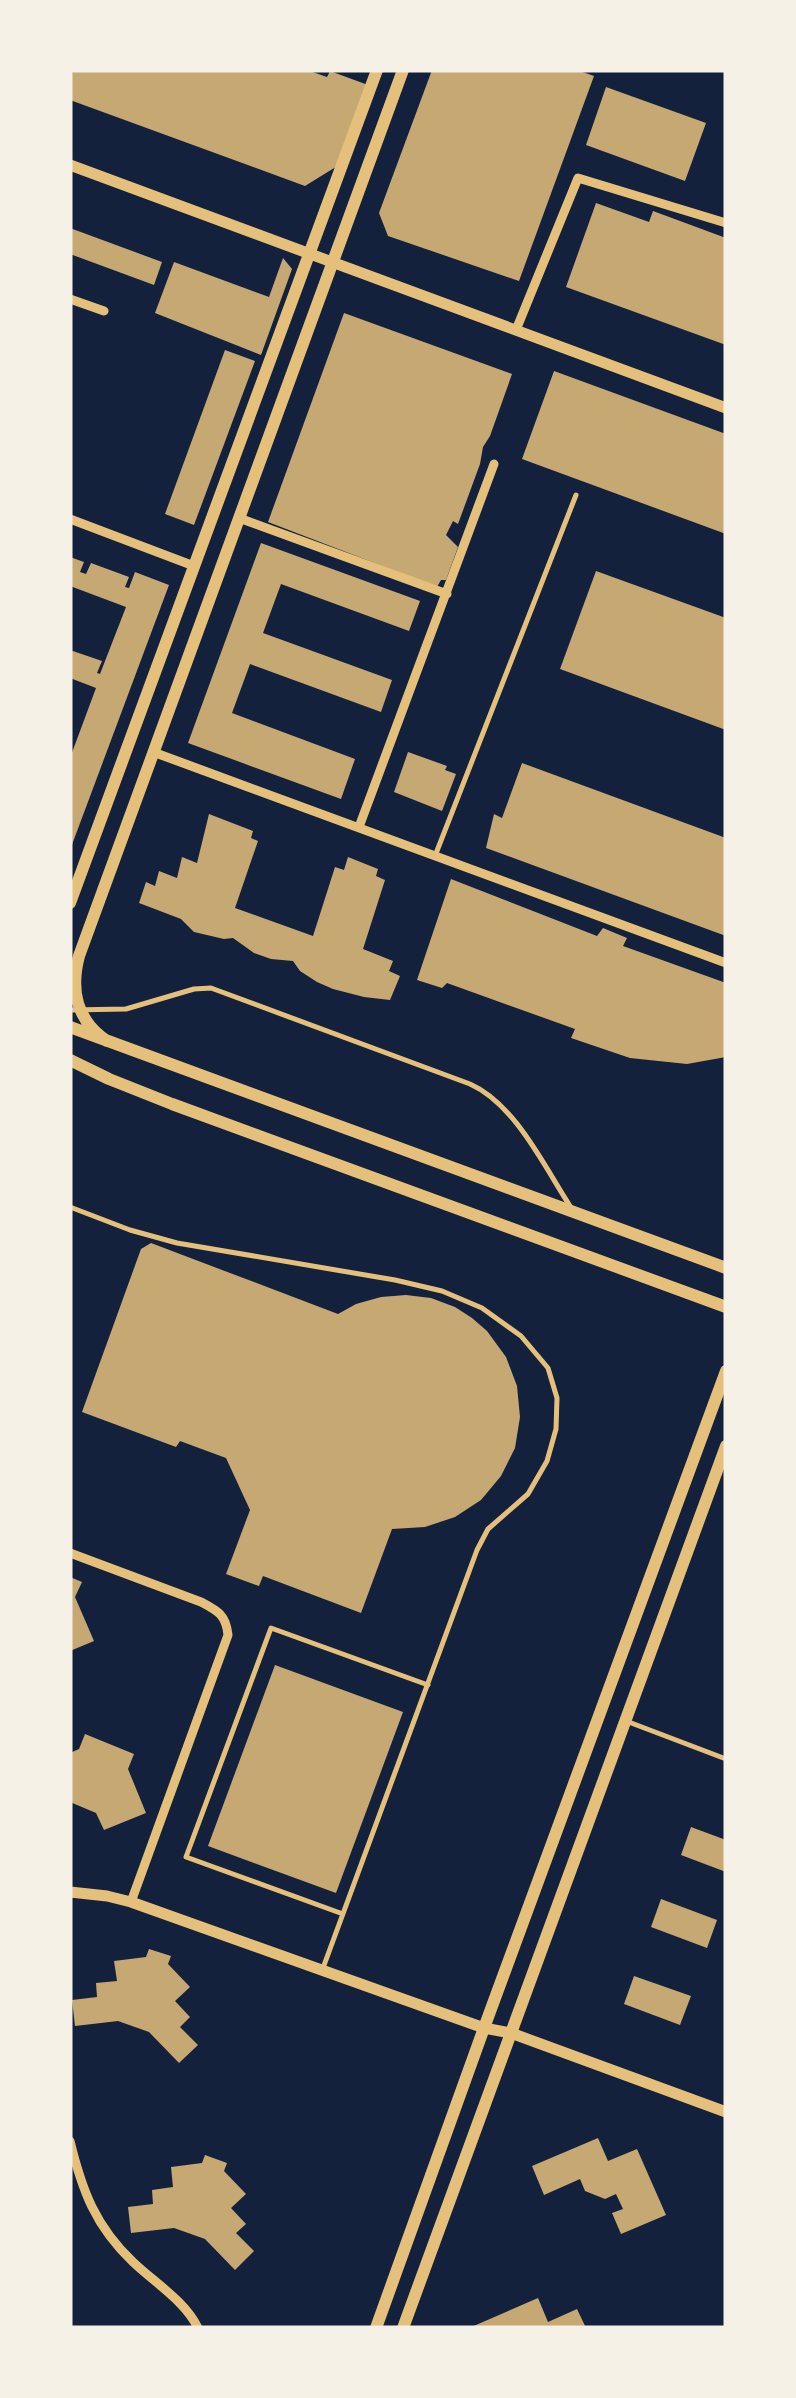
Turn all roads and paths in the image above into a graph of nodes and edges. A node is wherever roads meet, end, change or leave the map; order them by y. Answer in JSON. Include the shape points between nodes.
{"nodes":[{"id":1,"x":377,"y":70,"type":"edge"},
{"id":2,"x":403,"y":70,"type":"edge"},
{"id":3,"x":70,"y":165,"type":"edge"},
{"id":4,"x":726,"y":223,"type":"edge"},
{"id":5,"x":309,"y":254,"type":"junction"},
{"id":6,"x":333,"y":262,"type":"junction"},
{"id":7,"x":70,"y":298,"type":"edge"},
{"id":8,"x":104,"y":312,"type":"dead end"},
{"id":9,"x":516,"y":330,"type":"junction"},
{"id":10,"x":726,"y":408,"type":"edge"},
{"id":11,"x":494,"y":464,"type":"dead end"},
{"id":12,"x":576,"y":494,"type":"dead end"},
{"id":13,"x":239,"y":518,"type":"junction"},
{"id":14,"x":70,"y":519,"type":"edge"},
{"id":15,"x":194,"y":566,"type":"junction"},
{"id":16,"x":446,"y":594,"type":"junction"},
{"id":17,"x":154,"y":752,"type":"junction"},
{"id":18,"x":359,"y":828,"type":"junction"},
{"id":19,"x":435,"y":856,"type":"junction"},
{"id":20,"x":76,"y":866,"type":"edge"},
{"id":21,"x":70,"y":903,"type":"edge"},
{"id":22,"x":726,"y":962,"type":"edge"},
{"id":23,"x":75,"y":1010,"type":"edge"},
{"id":24,"x":70,"y":1027,"type":"edge"},
{"id":25,"x":107,"y":1042,"type":"junction"},
{"id":26,"x":70,"y":1060,"type":"edge"},
{"id":27,"x":70,"y":1207,"type":"edge"},
{"id":28,"x":574,"y":1213,"type":"junction"},
{"id":29,"x":726,"y":1268,"type":"edge"},
{"id":30,"x":726,"y":1307,"type":"edge"},
{"id":31,"x":726,"y":1371,"type":"edge"},
{"id":32,"x":726,"y":1446,"type":"edge"},
{"id":33,"x":70,"y":1553,"type":"edge"},
{"id":34,"x":428,"y":1685,"type":"junction"},
{"id":35,"x":625,"y":1721,"type":"junction"},
{"id":36,"x":726,"y":1759,"type":"edge"},
{"id":37,"x":70,"y":1892,"type":"edge"},
{"id":38,"x":132,"y":1902,"type":"junction"},
{"id":39,"x":343,"y":1914,"type":"junction"},
{"id":40,"x":322,"y":1970,"type":"junction"},
{"id":41,"x":484,"y":2028,"type":"junction"},
{"id":42,"x":511,"y":2033,"type":"junction"},
{"id":43,"x":726,"y":2112,"type":"edge"},
{"id":44,"x":70,"y":2140,"type":"edge"},
{"id":45,"x":198,"y":2328,"type":"edge"},
{"id":46,"x":376,"y":2328,"type":"edge"},
{"id":47,"x":402,"y":2328,"type":"edge"}],
"edges":[{"from":1,"to":5,"type":"main road"},
{"from":2,"to":6,"type":"main road"},
{"from":3,"to":5,"type":"street"},
{"from":4,"to":9,"type":"street","via":[[578,178]]},
{"from":5,"to":6,"type":"street"},
{"from":5,"to":15,"type":"main road"},
{"from":6,"to":9,"type":"street"},
{"from":6,"to":13,"type":"main road"},
{"from":7,"to":8,"type":"street"},
{"from":9,"to":10,"type":"street"},
{"from":11,"to":16,"type":"street"},
{"from":12,"to":19,"type":"lane"},
{"from":13,"to":16,"type":"street"},
{"from":13,"to":17,"type":"main road"},
{"from":14,"to":15,"type":"street"},
{"from":15,"to":20,"type":"main road"},
{"from":16,"to":18,"type":"street"},
{"from":17,"to":18,"type":"street"},
{"from":17,"to":23,"type":"main road","via":[[79,956]]},
{"from":18,"to":19,"type":"street"},
{"from":19,"to":22,"type":"street"},
{"from":20,"to":21,"type":"main road"},
{"from":23,"to":25,"type":"main road"},
{"from":23,"to":28,"type":"lane","via":[[126,1009],[211,988],[470,1084],[510,1114]]},
{"from":24,"to":25,"type":"main road"},
{"from":25,"to":28,"type":"main road"},
{"from":26,"to":30,"type":"main road","via":[[155,1098]]},
{"from":27,"to":34,"type":"lane","via":[[177,1243],[442,1291],[482,1308],[521,1336],[548,1368],[557,1398],[547,1462],[528,1494],[488,1529]]},
{"from":28,"to":29,"type":"main road"},
{"from":31,"to":41,"type":"main road"},
{"from":32,"to":35,"type":"main road"},
{"from":33,"to":38,"type":"street","via":[[201,1602],[227,1622],[228,1635]]},
{"from":34,"to":39,"type":"lane"},
{"from":34,"to":39,"type":"lane","via":[[271,1628],[186,1856]]},
{"from":35,"to":36,"type":"lane"},
{"from":35,"to":42,"type":"main road"},
{"from":37,"to":38,"type":"street"},
{"from":38,"to":40,"type":"street"},
{"from":39,"to":40,"type":"lane"},
{"from":40,"to":41,"type":"street"},
{"from":41,"to":42,"type":"street"},
{"from":41,"to":46,"type":"main road"},
{"from":42,"to":43,"type":"street"},
{"from":42,"to":47,"type":"main road"},
{"from":44,"to":45,"type":"street","via":[[97,2219]]}]}
